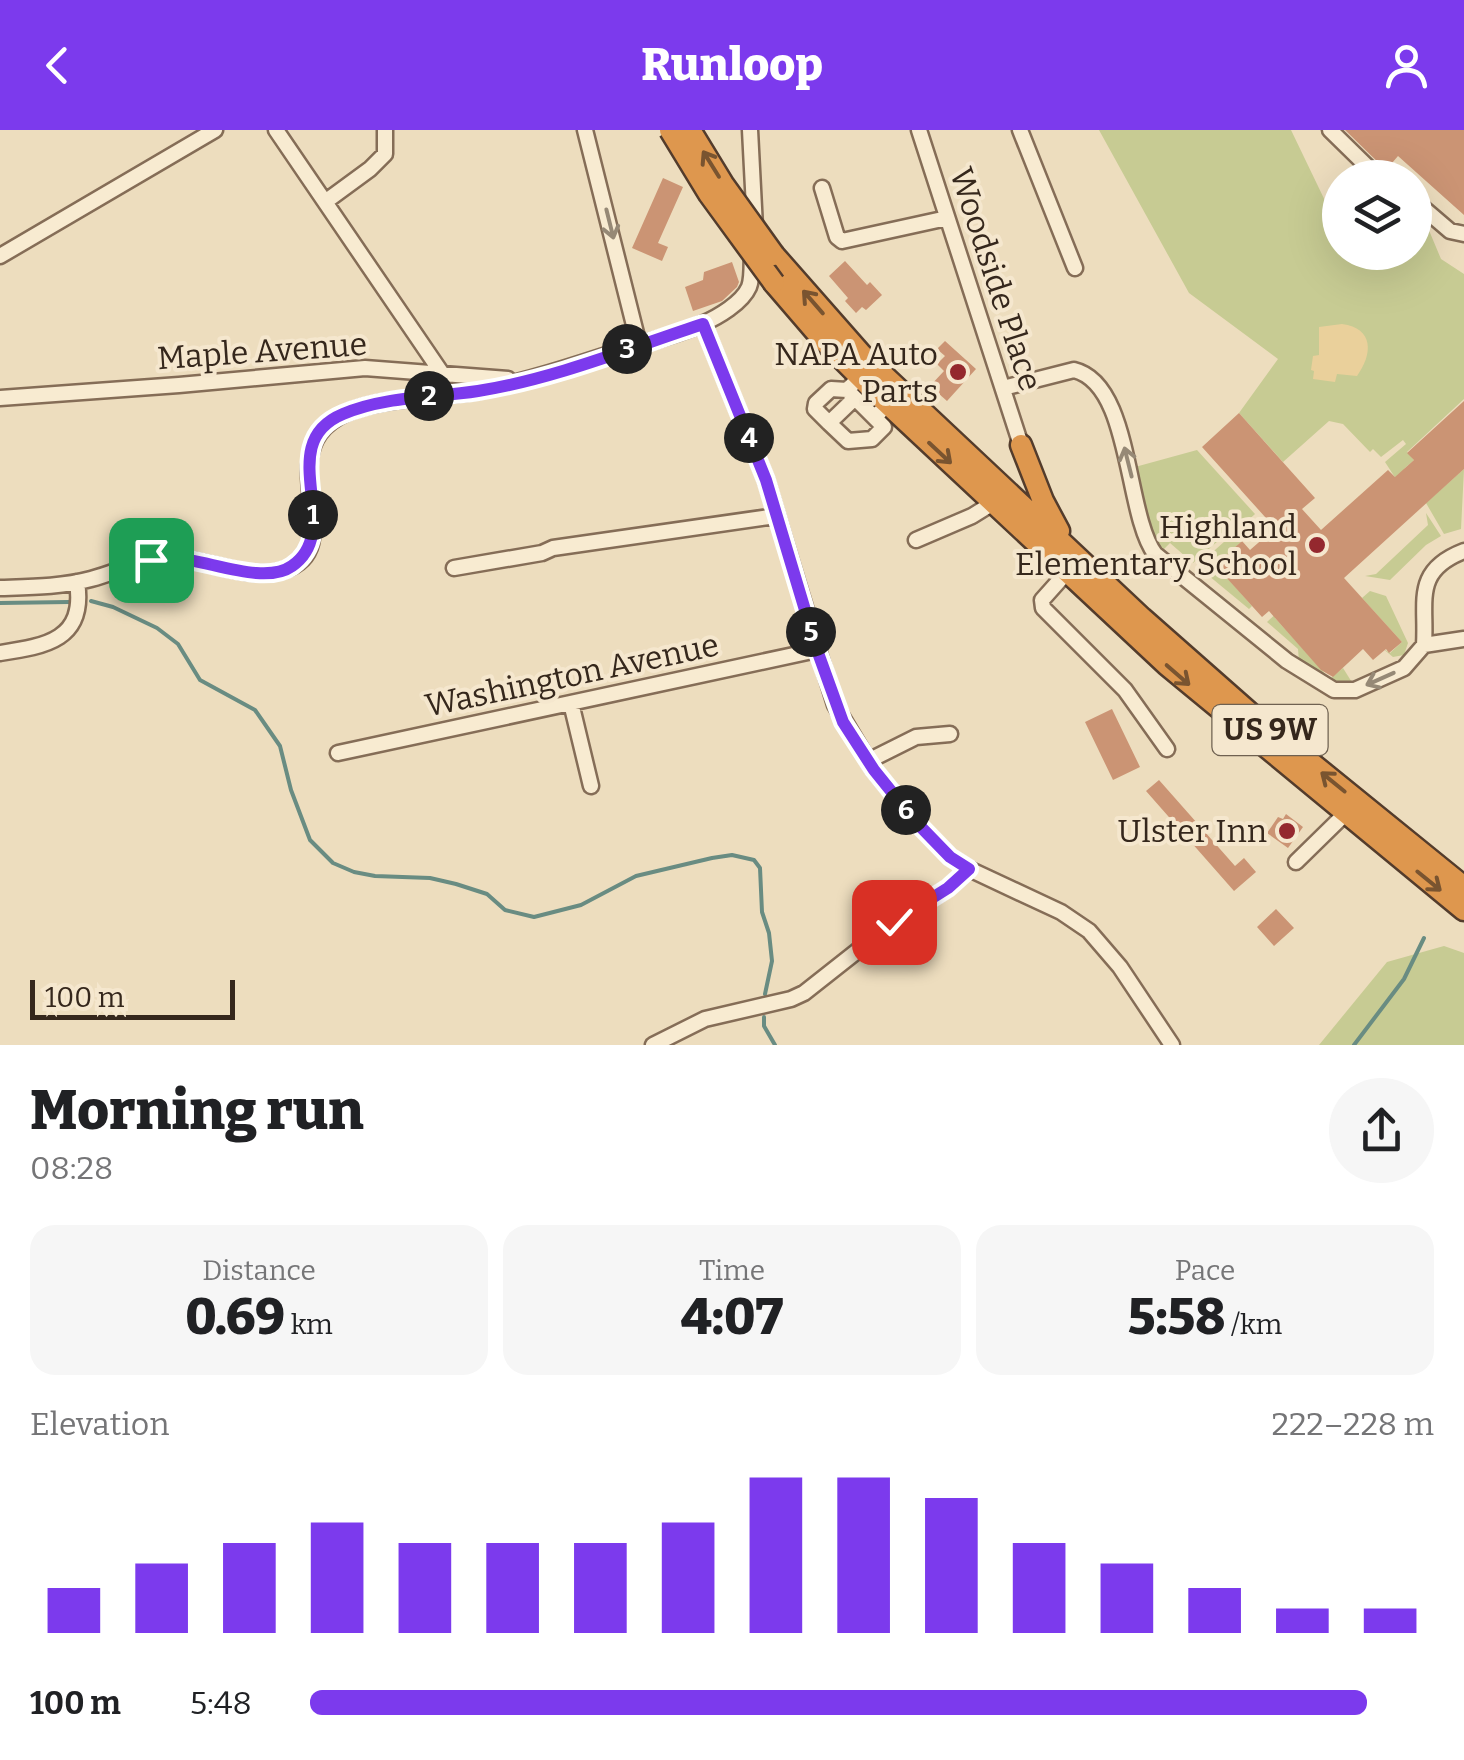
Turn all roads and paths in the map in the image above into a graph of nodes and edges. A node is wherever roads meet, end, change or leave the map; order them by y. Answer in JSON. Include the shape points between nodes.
{"nodes":[{"id":1,"x":214,"y":130,"type":"edge"},
{"id":2,"x":276,"y":130,"type":"edge"},
{"id":3,"x":385,"y":130,"type":"edge"},
{"id":4,"x":585,"y":130,"type":"edge"},
{"id":5,"x":670,"y":130,"type":"edge"},
{"id":6,"x":690,"y":130,"type":"edge"},
{"id":7,"x":750,"y":130,"type":"edge"},
{"id":8,"x":919,"y":130,"type":"edge"},
{"id":9,"x":1020,"y":130,"type":"edge"},
{"id":10,"x":1330,"y":130,"type":"edge"},
{"id":11,"x":1361,"y":160,"type":"edge"},
{"id":12,"x":822,"y":188,"type":"dead end"},
{"id":13,"x":324,"y":202,"type":"junction"},
{"id":14,"x":1432,"y":215,"type":"edge"},
{"id":15,"x":947,"y":218,"type":"junction"},
{"id":16,"x":1464,"y":234,"type":"edge"},
{"id":17,"x":0,"y":256,"type":"edge"},
{"id":18,"x":1076,"y":268,"type":"dead end"},
{"id":19,"x":703,"y":324,"type":"junction"},
{"id":20,"x":639,"y":345,"type":"junction"},
{"id":21,"x":444,"y":375,"type":"junction"},
{"id":22,"x":527,"y":380,"type":"junction"},
{"id":23,"x":1003,"y":388,"type":"junction"},
{"id":24,"x":854,"y":389,"type":"junction"},
{"id":25,"x":0,"y":398,"type":"edge"},
{"id":26,"x":881,"y":411,"type":"junction"},
{"id":27,"x":829,"y":423,"type":"junction"},
{"id":28,"x":1021,"y":445,"type":"junction"},
{"id":29,"x":988,"y":473,"type":"junction"},
{"id":30,"x":993,"y":503,"type":"junction"},
{"id":31,"x":776,"y":516,"type":"junction"},
{"id":32,"x":916,"y":540,"type":"dead end"},
{"id":33,"x":1464,"y":552,"type":"edge"},
{"id":34,"x":454,"y":568,"type":"dead end"},
{"id":35,"x":1076,"y":568,"type":"junction"},
{"id":36,"x":77,"y":582,"type":"junction"},
{"id":37,"x":0,"y":588,"type":"edge"},
{"id":38,"x":1464,"y":639,"type":"edge"},
{"id":39,"x":1424,"y":646,"type":"junction"},
{"id":40,"x":817,"y":650,"type":"junction"},
{"id":41,"x":0,"y":653,"type":"edge"},
{"id":42,"x":571,"y":703,"type":"junction"},
{"id":43,"x":950,"y":734,"type":"dead end"},
{"id":44,"x":1167,"y":749,"type":"dead end"},
{"id":45,"x":338,"y":753,"type":"dead end"},
{"id":46,"x":868,"y":761,"type":"junction"},
{"id":47,"x":591,"y":786,"type":"dead end"},
{"id":48,"x":1345,"y":814,"type":"junction"},
{"id":49,"x":1296,"y":862,"type":"dead end"},
{"id":50,"x":969,"y":869,"type":"junction"},
{"id":51,"x":1464,"y":886,"type":"edge"},
{"id":52,"x":1464,"y":910,"type":"edge"},
{"id":53,"x":653,"y":1045,"type":"edge"},
{"id":54,"x":1172,"y":1045,"type":"edge"}],
"edges":[{"from":1,"to":17,"type":"street"},
{"from":2,"to":13,"type":"street"},
{"from":3,"to":13,"type":"street","via":[[385,154]]},
{"from":4,"to":20,"type":"street","one_way":true},
{"from":5,"to":24,"type":"highway","number":"US 9W","bridge":true,"via":[[708,194]]},
{"from":29,"to":6,"type":"highway","number":"US 9W","one_way":true,"bridge":true,"via":[[836,328],[774,255]]},
{"from":7,"to":19,"type":"street","via":[[755,222],[749,286],[734,305]]},
{"from":8,"to":15,"type":"street","name":"Woodside Place"},
{"from":9,"to":18,"type":"street"},
{"from":10,"to":11,"type":"street"},
{"from":12,"to":15,"type":"street","via":[[842,240]]},
{"from":13,"to":21,"type":"street"},
{"from":14,"to":16,"type":"street"},
{"from":15,"to":23,"type":"street","name":"Woodside Place"},
{"from":19,"to":20,"type":"street"},
{"from":19,"to":31,"type":"street"},
{"from":20,"to":22,"type":"street"},
{"from":21,"to":22,"type":"street","name":"Maple Avenue"},
{"from":21,"to":25,"type":"street","name":"Maple Avenue","via":[[365,368]]},
{"from":22,"to":36,"type":"street","via":[[340,415],[311,447],[314,535],[308,552],[285,570],[264,574],[173,558]]},
{"from":23,"to":28,"type":"street","name":"Woodside Place"},
{"from":39,"to":23,"type":"street","one_way":true,"via":[[1404,668],[1356,690],[1334,690],[1305,674],[1143,538],[1124,447],[1095,381],[1074,370]]},
{"from":24,"to":26,"type":"highway","number":"US 9W"},
{"from":24,"to":27,"type":"street"},
{"from":24,"to":27,"type":"street","via":[[831,389],[816,403]]},
{"from":26,"to":27,"type":"street","via":[[884,427],[872,439],[848,442]]},
{"from":26,"to":30,"type":"highway","number":"US 9W","one_way":true},
{"from":28,"to":29,"type":"highway","via":[[1015,470]]},
{"from":28,"to":35,"type":"highway"},
{"from":29,"to":35,"type":"highway","number":"US 9W"},
{"from":30,"to":32,"type":"street"},
{"from":30,"to":35,"type":"highway","number":"US 9W"},
{"from":31,"to":34,"type":"street"},
{"from":31,"to":40,"type":"street"},
{"from":33,"to":39,"type":"street","via":[[1434,570],[1424,587]]},
{"from":35,"to":44,"type":"street","via":[[1042,600],[1043,608],[1125,690]]},
{"from":35,"to":48,"type":"highway","number":"US 9W","one_way":true,"via":[[1203,697]]},
{"from":51,"to":35,"type":"highway","number":"US 9W","one_way":true},
{"from":36,"to":37,"type":"street"},
{"from":36,"to":41,"type":"street","via":[[80,610],[56,639]]},
{"from":38,"to":39,"type":"street"},
{"from":40,"to":42,"type":"street","name":"Washington Avenue"},
{"from":40,"to":46,"type":"street","via":[[843,722]]},
{"from":42,"to":45,"type":"street","name":"Washington Avenue"},
{"from":42,"to":47,"type":"street"},
{"from":43,"to":46,"type":"street","via":[[916,736]]},
{"from":46,"to":50,"type":"street","via":[[916,822]]},
{"from":48,"to":49,"type":"street"},
{"from":48,"to":52,"type":"highway","number":"US 9W","one_way":true},
{"from":50,"to":53,"type":"street","via":[[804,993],[705,1019]]},
{"from":50,"to":54,"type":"street","via":[[1088,930]]}]}
